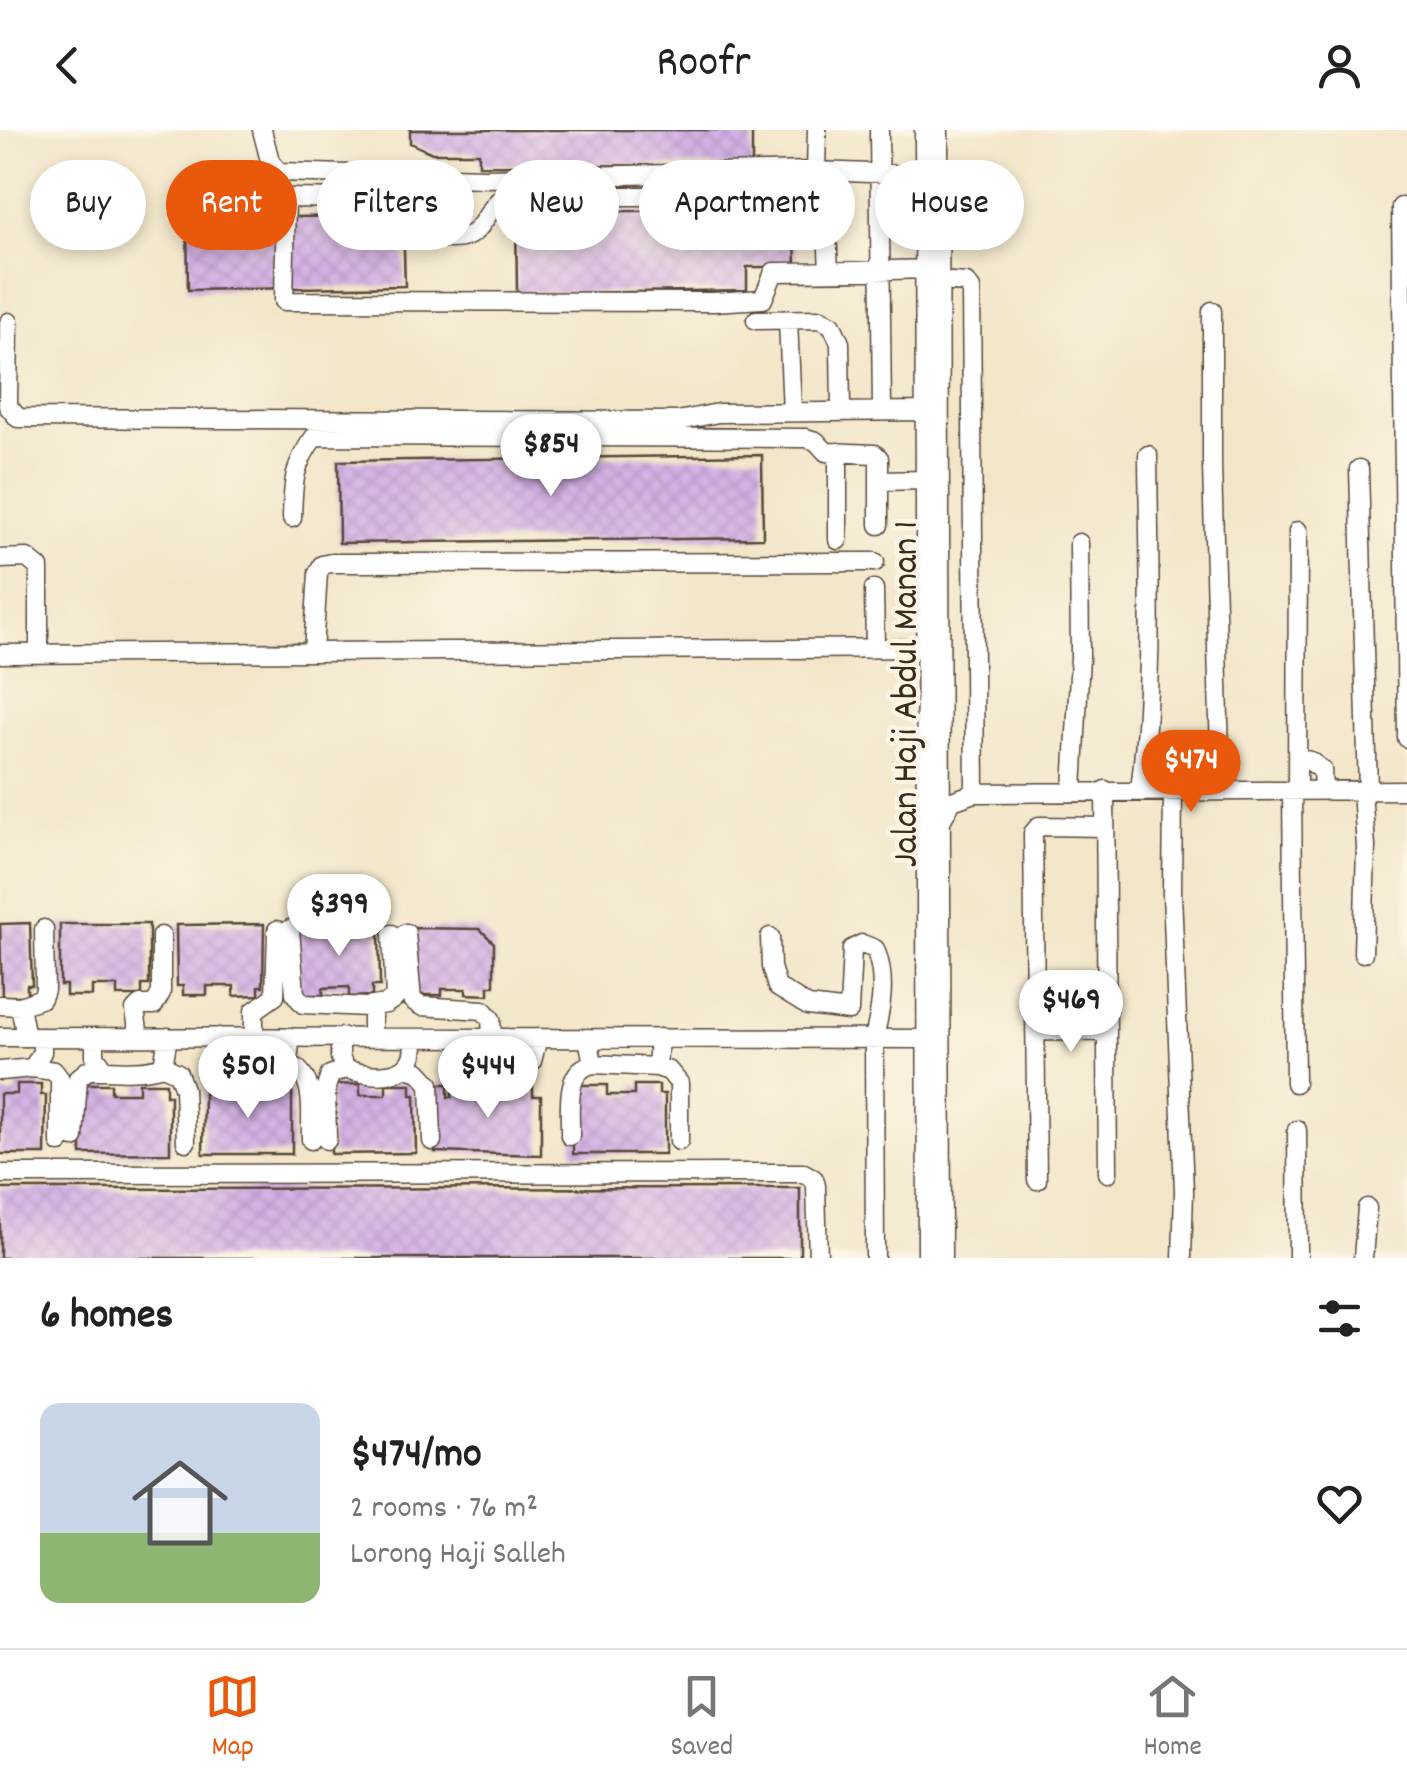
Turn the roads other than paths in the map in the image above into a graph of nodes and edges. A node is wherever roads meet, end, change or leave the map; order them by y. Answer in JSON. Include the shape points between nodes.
{"nodes":[{"id":1,"x":262,"y":130,"type":"edge"},
{"id":2,"x":816,"y":130,"type":"edge"},
{"id":3,"x":879,"y":130,"type":"edge"},
{"id":4,"x":924,"y":130,"type":"edge"},
{"id":5,"x":939,"y":130,"type":"edge"},
{"id":6,"x":816,"y":160,"type":"edge"},
{"id":7,"x":880,"y":160,"type":"edge"},
{"id":8,"x":924,"y":160,"type":"edge"},
{"id":9,"x":639,"y":174,"type":"edge"},
{"id":10,"x":1403,"y":212,"type":"edge"},
{"id":11,"x":881,"y":250,"type":"edge"},
{"id":12,"x":938,"y":250,"type":"edge"},
{"id":13,"x":881,"y":270,"type":"junction"},
{"id":14,"x":829,"y":272,"type":"junction"},
{"id":15,"x":943,"y":278,"type":"junction"},
{"id":16,"x":1212,"y":311,"type":"dead end"},
{"id":17,"x":756,"y":320,"type":"dead end"},
{"id":18,"x":788,"y":320,"type":"junction"},
{"id":19,"x":9,"y":322,"type":"dead end"},
{"id":20,"x":1405,"y":361,"type":"edge"},
{"id":21,"x":842,"y":411,"type":"junction"},
{"id":22,"x":882,"y":411,"type":"junction"},
{"id":23,"x":925,"y":411,"type":"junction"},
{"id":24,"x":792,"y":412,"type":"junction"},
{"id":25,"x":838,"y":452,"type":"junction"},
{"id":26,"x":1148,"y":454,"type":"dead end"},
{"id":27,"x":1360,"y":469,"type":"dead end"},
{"id":28,"x":879,"y":480,"type":"junction"},
{"id":29,"x":925,"y":480,"type":"junction"},
{"id":30,"x":1405,"y":509,"type":"edge"},
{"id":31,"x":292,"y":518,"type":"dead end"},
{"id":32,"x":879,"y":525,"type":"dead end"},
{"id":33,"x":1298,"y":531,"type":"dead end"},
{"id":34,"x":838,"y":540,"type":"dead end"},
{"id":35,"x":1078,"y":544,"type":"dead end"},
{"id":36,"x":0,"y":558,"type":"edge"},
{"id":37,"x":876,"y":562,"type":"dead end"},
{"id":38,"x":874,"y":589,"type":"dead end"},
{"id":39,"x":875,"y":648,"type":"junction"},
{"id":40,"x":926,"y":648,"type":"junction"},
{"id":41,"x":313,"y":652,"type":"junction"},
{"id":42,"x":0,"y":654,"type":"edge"},
{"id":43,"x":39,"y":654,"type":"junction"},
{"id":44,"x":1407,"y":738,"type":"edge"},
{"id":45,"x":1298,"y":758,"type":"junction"},
{"id":46,"x":940,"y":768,"type":"junction"},
{"id":47,"x":1073,"y":790,"type":"junction"},
{"id":48,"x":1105,"y":790,"type":"junction"},
{"id":49,"x":1140,"y":790,"type":"junction"},
{"id":50,"x":1365,"y":790,"type":"junction"},
{"id":51,"x":1407,"y":790,"type":"edge"},
{"id":52,"x":1173,"y":791,"type":"junction"},
{"id":53,"x":1220,"y":791,"type":"junction"},
{"id":54,"x":1323,"y":791,"type":"junction"},
{"id":55,"x":1294,"y":792,"type":"junction"},
{"id":56,"x":975,"y":793,"type":"junction"},
{"id":57,"x":941,"y":822,"type":"junction"},
{"id":58,"x":1105,"y":827,"type":"junction"},
{"id":59,"x":44,"y":929,"type":"dead end"},
{"id":60,"x":161,"y":936,"type":"dead end"},
{"id":61,"x":770,"y":937,"type":"dead end"},
{"id":62,"x":1363,"y":953,"type":"dead end"},
{"id":63,"x":310,"y":1004,"type":"junction"},
{"id":64,"x":0,"y":1005,"type":"edge"},
{"id":65,"x":20,"y":1006,"type":"junction"},
{"id":66,"x":367,"y":1007,"type":"junction"},
{"id":67,"x":428,"y":1007,"type":"junction"},
{"id":68,"x":1034,"y":1032,"type":"junction"},
{"id":69,"x":1107,"y":1032,"type":"junction"},
{"id":70,"x":0,"y":1037,"type":"edge"},
{"id":71,"x":34,"y":1037,"type":"junction"},
{"id":72,"x":95,"y":1037,"type":"junction"},
{"id":73,"x":140,"y":1037,"type":"junction"},
{"id":74,"x":168,"y":1037,"type":"junction"},
{"id":75,"x":219,"y":1037,"type":"junction"},
{"id":76,"x":254,"y":1037,"type":"junction"},
{"id":77,"x":290,"y":1037,"type":"junction"},
{"id":78,"x":310,"y":1037,"type":"junction"},
{"id":79,"x":340,"y":1037,"type":"junction"},
{"id":80,"x":372,"y":1037,"type":"junction"},
{"id":81,"x":420,"y":1038,"type":"junction"},
{"id":82,"x":464,"y":1038,"type":"junction"},
{"id":83,"x":492,"y":1038,"type":"junction"},
{"id":84,"x":538,"y":1038,"type":"junction"},
{"id":85,"x":588,"y":1038,"type":"junction"},
{"id":86,"x":659,"y":1038,"type":"junction"},
{"id":87,"x":874,"y":1038,"type":"junction"},
{"id":88,"x":927,"y":1039,"type":"junction"},
{"id":89,"x":285,"y":1062,"type":"junction"},
{"id":90,"x":593,"y":1064,"type":"junction"},
{"id":91,"x":162,"y":1066,"type":"junction"},
{"id":92,"x":657,"y":1067,"type":"junction"},
{"id":93,"x":33,"y":1068,"type":"junction"},
{"id":94,"x":407,"y":1068,"type":"junction"},
{"id":95,"x":345,"y":1069,"type":"junction"},
{"id":96,"x":105,"y":1070,"type":"junction"},
{"id":97,"x":0,"y":1071,"type":"edge"},
{"id":98,"x":1295,"y":1083,"type":"dead end"},
{"id":99,"x":1297,"y":1130,"type":"dead end"},
{"id":100,"x":570,"y":1136,"type":"dead end"},
{"id":101,"x":432,"y":1141,"type":"dead end"},
{"id":102,"x":680,"y":1141,"type":"dead end"},
{"id":103,"x":186,"y":1142,"type":"dead end"},
{"id":104,"x":1108,"y":1173,"type":"dead end"},
{"id":105,"x":0,"y":1174,"type":"edge"},
{"id":106,"x":1037,"y":1180,"type":"dead end"},
{"id":107,"x":1367,"y":1208,"type":"dead end"},
{"id":108,"x":818,"y":1258,"type":"edge"},
{"id":109,"x":874,"y":1258,"type":"edge"},
{"id":110,"x":927,"y":1258,"type":"edge"},
{"id":111,"x":942,"y":1258,"type":"edge"},
{"id":112,"x":1182,"y":1258,"type":"edge"},
{"id":113,"x":1298,"y":1258,"type":"edge"},
{"id":114,"x":1363,"y":1258,"type":"edge"}],
"edges":[{"from":1,"to":9,"type":"street","via":[[279,172]]},
{"from":2,"to":6,"type":"street"},
{"from":3,"to":7,"type":"street"},
{"from":4,"to":8,"type":"street","name":"Jalan Haji Abdul Manan 1"},
{"from":5,"to":15,"type":"street","name":"Jalan Haji Abdul Manan 1"},
{"from":10,"to":20,"type":"street"},
{"from":11,"to":13,"type":"street"},
{"from":12,"to":15,"type":"street","name":"Jalan Haji Abdul Manan 1"},
{"from":13,"to":14,"type":"street"},
{"from":13,"to":15,"type":"street"},
{"from":13,"to":22,"type":"street"},
{"from":14,"to":14,"type":"street","via":[[774,272],[762,299],[746,300],[284,301],[286,198],[424,200],[429,218],[448,239],[462,240],[504,196],[745,196],[760,219],[821,224]]},
{"from":15,"to":23,"type":"street","name":"Jalan Haji Abdul Manan 1"},
{"from":15,"to":46,"type":"street","name":"Jalan Haji Abdul Manan 1"},
{"from":15,"to":56,"type":"street","via":[[970,289]]},
{"from":16,"to":53,"type":"street"},
{"from":17,"to":18,"type":"street"},
{"from":18,"to":21,"type":"street","via":[[832,325],[840,343]]},
{"from":18,"to":24,"type":"street"},
{"from":19,"to":24,"type":"street","via":[[8,406],[18,418],[678,422],[718,413]]},
{"from":20,"to":30,"type":"street"},
{"from":21,"to":22,"type":"street"},
{"from":21,"to":24,"type":"street"},
{"from":22,"to":23,"type":"street"},
{"from":23,"to":29,"type":"street","name":"Jalan Haji Abdul Manan 1"},
{"from":25,"to":28,"type":"street","via":[[875,454]]},
{"from":25,"to":31,"type":"street","via":[[806,438],[315,436],[294,476]]},
{"from":25,"to":34,"type":"street"},
{"from":26,"to":49,"type":"street","via":[[1151,648]]},
{"from":27,"to":50,"type":"street"},
{"from":28,"to":29,"type":"street"},
{"from":28,"to":32,"type":"street"},
{"from":29,"to":40,"type":"street","name":"Jalan Haji Abdul Manan 1"},
{"from":30,"to":44,"type":"street"},
{"from":33,"to":45,"type":"street"},
{"from":35,"to":47,"type":"street"},
{"from":36,"to":43,"type":"street","via":[[26,558],[39,568]]},
{"from":37,"to":41,"type":"street","via":[[331,563],[318,574]]},
{"from":38,"to":39,"type":"street"},
{"from":39,"to":40,"type":"street"},
{"from":39,"to":41,"type":"street"},
{"from":40,"to":88,"type":"street","name":"Jalan Haji Abdul Manan 1"},
{"from":41,"to":43,"type":"street"},
{"from":42,"to":43,"type":"street"},
{"from":45,"to":54,"type":"street","via":[[1322,770]]},
{"from":45,"to":55,"type":"street"},
{"from":46,"to":56,"type":"street","via":[[952,787]]},
{"from":46,"to":57,"type":"street","name":"Jalan Haji Abdul Manan 1"},
{"from":47,"to":48,"type":"street"},
{"from":47,"to":56,"type":"street"},
{"from":48,"to":49,"type":"street"},
{"from":48,"to":58,"type":"street"},
{"from":49,"to":52,"type":"street"},
{"from":50,"to":51,"type":"street"},
{"from":50,"to":54,"type":"street"},
{"from":50,"to":62,"type":"street"},
{"from":52,"to":53,"type":"street"},
{"from":52,"to":112,"type":"street"},
{"from":53,"to":55,"type":"street"},
{"from":54,"to":55,"type":"street"},
{"from":55,"to":98,"type":"street"},
{"from":56,"to":57,"type":"street","via":[[952,801]]},
{"from":57,"to":111,"type":"street","name":"Jalan Haji Abdul Manan 1"},
{"from":58,"to":68,"type":"street","via":[[1050,825],[1033,833]]},
{"from":58,"to":69,"type":"street"},
{"from":59,"to":65,"type":"street","via":[[45,990],[42,998]]},
{"from":60,"to":73,"type":"street","via":[[161,994],[154,1005],[135,1010]]},
{"from":61,"to":87,"type":"street","via":[[777,987],[830,1011],[849,1011],[852,949],[875,949],[882,1006]]},
{"from":63,"to":66,"type":"street"},
{"from":63,"to":76,"type":"street","via":[[294,994],[284,930],[275,996],[254,1011]]},
{"from":63,"to":78,"type":"street"},
{"from":64,"to":65,"type":"street"},
{"from":65,"to":71,"type":"street"},
{"from":66,"to":67,"type":"street","via":[[395,998],[399,933],[412,1000]]},
{"from":66,"to":80,"type":"street"},
{"from":67,"to":81,"type":"street"},
{"from":67,"to":83,"type":"street","via":[[483,1010]]},
{"from":68,"to":69,"type":"street"},
{"from":68,"to":106,"type":"street"},
{"from":69,"to":104,"type":"street"},
{"from":70,"to":71,"type":"street"},
{"from":71,"to":72,"type":"street"},
{"from":71,"to":93,"type":"street","via":[[42,1052]]},
{"from":72,"to":73,"type":"street"},
{"from":72,"to":96,"type":"street","via":[[95,1056]]},
{"from":73,"to":74,"type":"street"},
{"from":74,"to":75,"type":"street"},
{"from":74,"to":91,"type":"street"},
{"from":75,"to":76,"type":"street"},
{"from":75,"to":89,"type":"street","via":[[222,1064],[240,1072],[258,1074]]},
{"from":76,"to":77,"type":"street"},
{"from":77,"to":78,"type":"street"},
{"from":77,"to":89,"type":"street"},
{"from":78,"to":79,"type":"street"},
{"from":79,"to":80,"type":"street"},
{"from":79,"to":95,"type":"street"},
{"from":80,"to":81,"type":"street"},
{"from":81,"to":82,"type":"street"},
{"from":81,"to":94,"type":"street"},
{"from":82,"to":83,"type":"street"},
{"from":82,"to":84,"type":"street","via":[[472,1066],[509,1071],[532,1061]]},
{"from":83,"to":84,"type":"street"},
{"from":84,"to":85,"type":"street"},
{"from":85,"to":86,"type":"street"},
{"from":85,"to":90,"type":"street"},
{"from":86,"to":87,"type":"street"},
{"from":86,"to":92,"type":"street"},
{"from":87,"to":88,"type":"street"},
{"from":87,"to":109,"type":"street"},
{"from":88,"to":110,"type":"street","name":"Jalan Haji Abdul Manan 1"},
{"from":89,"to":95,"type":"street","via":[[300,1067],[306,1079],[319,1140],[330,1074]]},
{"from":90,"to":92,"type":"street"},
{"from":90,"to":100,"type":"street","via":[[574,1075]]},
{"from":91,"to":96,"type":"street"},
{"from":91,"to":103,"type":"street","via":[[178,1073],[184,1088]]},
{"from":92,"to":102,"type":"street","via":[[679,1083]]},
{"from":93,"to":96,"type":"street","via":[[54,1071],[60,1079],[67,1141],[78,1078]]},
{"from":93,"to":97,"type":"street"},
{"from":94,"to":95,"type":"street","via":[[400,1074]]},
{"from":94,"to":101,"type":"street","via":[[430,1084]]},
{"from":99,"to":113,"type":"street"},
{"from":105,"to":108,"type":"street","via":[[804,1173],[816,1186]]},
{"from":107,"to":114,"type":"street"}]}
